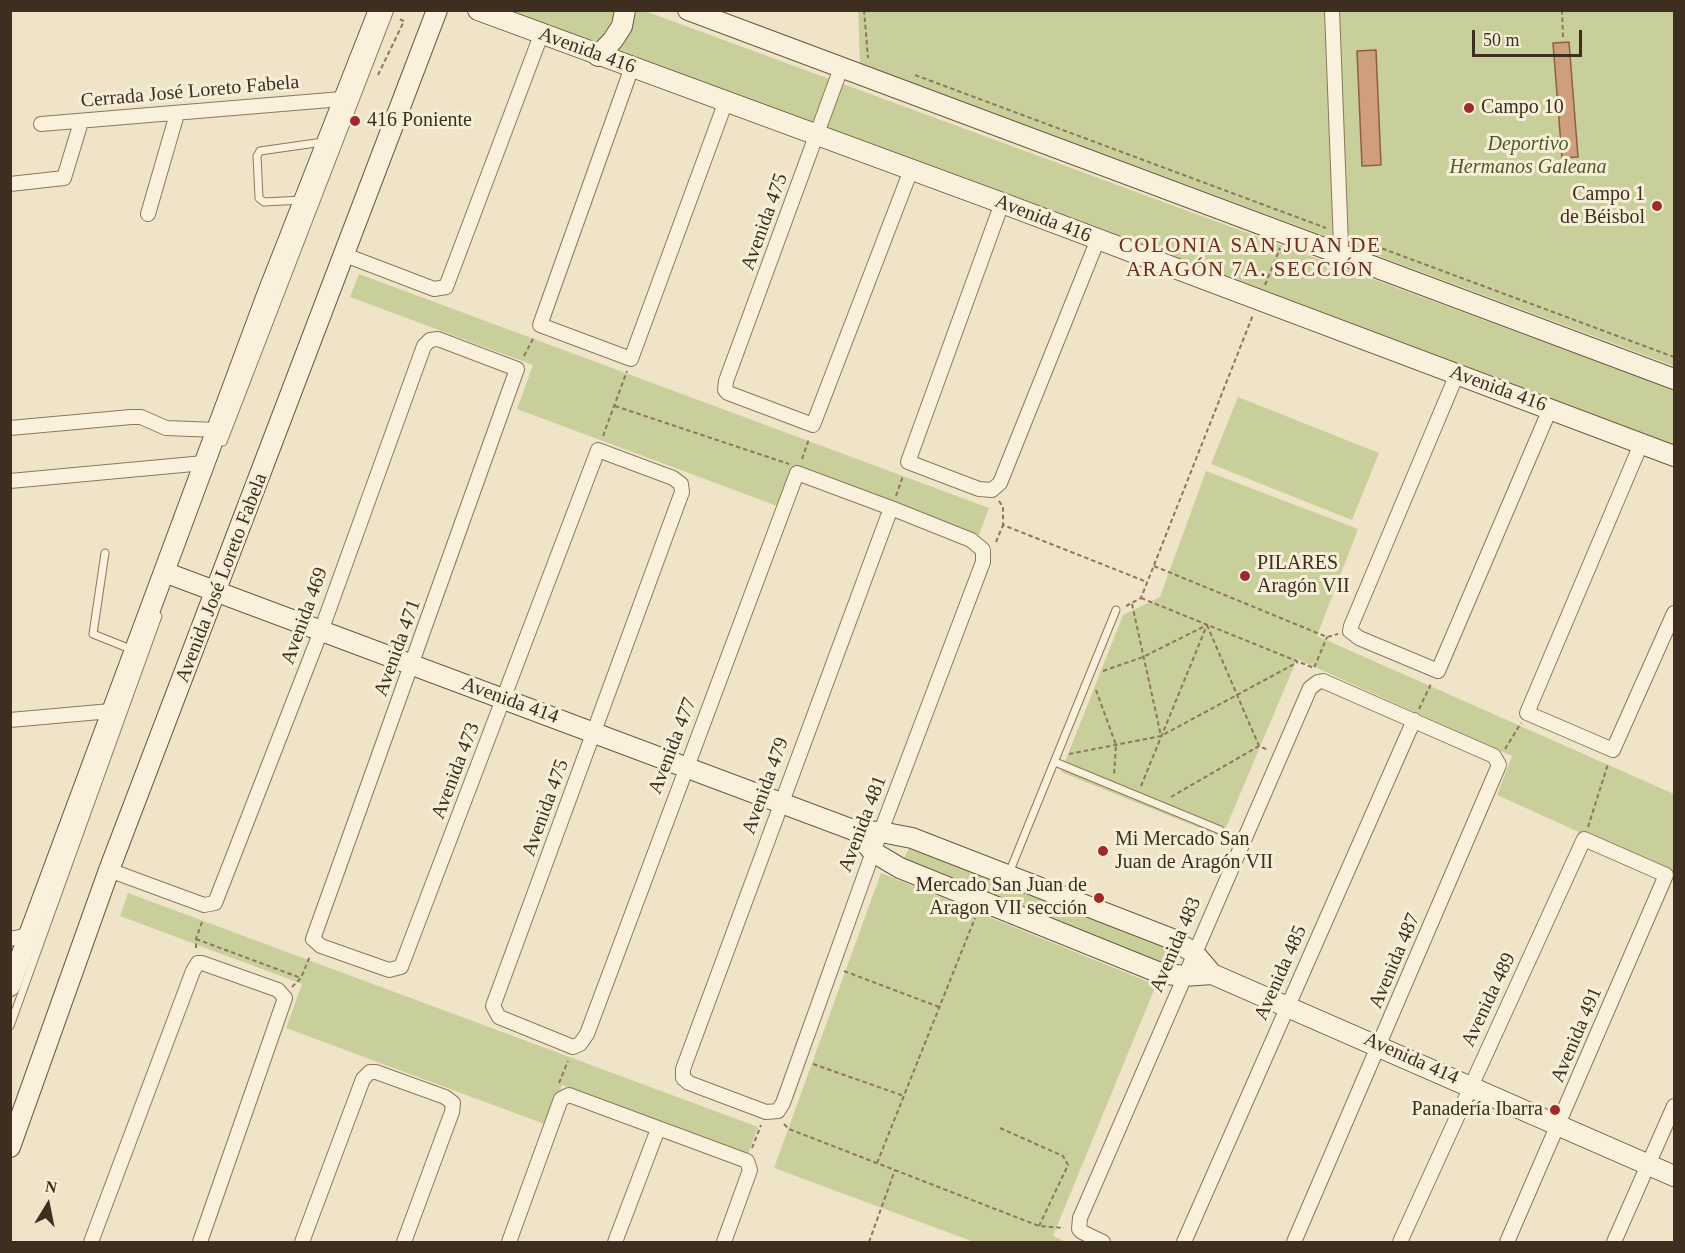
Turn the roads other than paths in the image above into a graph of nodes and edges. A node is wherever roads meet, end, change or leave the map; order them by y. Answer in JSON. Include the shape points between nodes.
{"nodes":[{"id":1,"x":378,"y":10,"type":"edge"},
{"id":2,"x":390,"y":10,"type":"edge"},
{"id":3,"x":437,"y":10,"type":"edge"},
{"id":4,"x":478,"y":10,"type":"edge"},
{"id":5,"x":625,"y":10,"type":"edge"},
{"id":6,"x":688,"y":10,"type":"edge"},
{"id":7,"x":1332,"y":10,"type":"edge"},
{"id":8,"x":541,"y":35,"type":"junction"},
{"id":9,"x":598,"y":56,"type":"junction"},
{"id":10,"x":632,"y":67,"type":"junction"},
{"id":11,"x":841,"y":68,"type":"junction"},
{"id":12,"x":342,"y":99,"type":"junction"},
{"id":13,"x":726,"y":101,"type":"junction"},
{"id":14,"x":177,"y":114,"type":"junction"},
{"id":15,"x":81,"y":122,"type":"junction"},
{"id":16,"x":41,"y":124,"type":"dead end"},
{"id":17,"x":818,"y":135,"type":"junction"},
{"id":18,"x":325,"y":142,"type":"junction"},
{"id":19,"x":911,"y":170,"type":"junction"},
{"id":20,"x":10,"y":184,"type":"edge"},
{"id":21,"x":303,"y":200,"type":"junction"},
{"id":22,"x":1002,"y":203,"type":"junction"},
{"id":23,"x":148,"y":214,"type":"dead end"},
{"id":24,"x":1098,"y":239,"type":"junction"},
{"id":25,"x":1341,"y":239,"type":"road end"},
{"id":26,"x":345,"y":255,"type":"junction"},
{"id":27,"x":430,"y":340,"type":"joint"},
{"id":28,"x":1457,"y":374,"type":"junction"},
{"id":29,"x":1674,"y":379,"type":"edge"},
{"id":30,"x":1550,"y":409,"type":"junction"},
{"id":31,"x":10,"y":428,"type":"edge"},
{"id":32,"x":217,"y":430,"type":"junction"},
{"id":33,"x":1641,"y":444,"type":"junction"},
{"id":34,"x":598,"y":450,"type":"joint"},
{"id":35,"x":1674,"y":456,"type":"edge"},
{"id":36,"x":204,"y":463,"type":"junction"},
{"id":37,"x":10,"y":481,"type":"edge"},
{"id":38,"x":891,"y":508,"type":"junction"},
{"id":39,"x":105,"y":553,"type":"dead end"},
{"id":40,"x":164,"y":572,"type":"junction"},
{"id":41,"x":218,"y":592,"type":"junction"},
{"id":42,"x":1116,"y":610,"type":"road end"},
{"id":43,"x":1674,"y":613,"type":"edge"},
{"id":44,"x":321,"y":631,"type":"junction"},
{"id":45,"x":134,"y":651,"type":"junction"},
{"id":46,"x":413,"y":664,"type":"junction"},
{"id":47,"x":504,"y":699,"type":"junction"},
{"id":48,"x":111,"y":711,"type":"junction"},
{"id":49,"x":10,"y":720,"type":"edge"},
{"id":50,"x":1414,"y":720,"type":"junction"},
{"id":51,"x":595,"y":732,"type":"junction"},
{"id":52,"x":1056,"y":759,"type":"junction"},
{"id":53,"x":686,"y":767,"type":"junction"},
{"id":54,"x":781,"y":802,"type":"junction"},
{"id":55,"x":1220,"y":830,"type":"dead end"},
{"id":56,"x":856,"y":831,"type":"junction"},
{"id":57,"x":881,"y":832,"type":"junction"},
{"id":58,"x":1584,"y":839,"type":"joint"},
{"id":59,"x":873,"y":852,"type":"junction"},
{"id":60,"x":109,"y":870,"type":"junction"},
{"id":61,"x":1008,"y":876,"type":"junction"},
{"id":62,"x":19,"y":937,"type":"edge"},
{"id":63,"x":1194,"y":953,"type":"junction"},
{"id":64,"x":398,"y":970,"type":"joint"},
{"id":65,"x":1212,"y":974,"type":"junction"},
{"id":66,"x":1184,"y":976,"type":"junction"},
{"id":67,"x":10,"y":986,"type":"edge"},
{"id":68,"x":1288,"y":1006,"type":"junction"},
{"id":69,"x":10,"y":1026,"type":"edge"},
{"id":70,"x":1380,"y":1045,"type":"junction"},
{"id":71,"x":573,"y":1047,"type":"joint"},
{"id":72,"x":1471,"y":1086,"type":"junction"},
{"id":73,"x":1674,"y":1106,"type":"edge"},
{"id":74,"x":772,"y":1111,"type":"joint"},
{"id":75,"x":1559,"y":1126,"type":"junction"},
{"id":76,"x":658,"y":1129,"type":"junction"},
{"id":77,"x":10,"y":1147,"type":"edge"},
{"id":78,"x":1648,"y":1165,"type":"junction"},
{"id":79,"x":1674,"y":1176,"type":"edge"},
{"id":80,"x":92,"y":1242,"type":"edge"},
{"id":81,"x":200,"y":1242,"type":"edge"},
{"id":82,"x":302,"y":1242,"type":"edge"},
{"id":83,"x":404,"y":1242,"type":"edge"},
{"id":84,"x":509,"y":1242,"type":"edge"},
{"id":85,"x":615,"y":1242,"type":"edge"},
{"id":86,"x":724,"y":1242,"type":"edge"},
{"id":87,"x":1103,"y":1242,"type":"edge"},
{"id":88,"x":1184,"y":1242,"type":"edge"},
{"id":89,"x":1294,"y":1242,"type":"edge"},
{"id":90,"x":1400,"y":1242,"type":"edge"},
{"id":91,"x":1507,"y":1242,"type":"edge"},
{"id":92,"x":1614,"y":1242,"type":"edge"}],
"edges":[{"from":1,"to":12,"type":"street"},
{"from":2,"to":36,"type":"lane","via":[[221,447]]},
{"from":3,"to":26,"type":"street","name":"Avenida José Loreto Fabela"},
{"from":4,"to":8,"type":"street","name":"Avenida 416"},
{"from":5,"to":9,"type":"street","via":[[622,26]]},
{"from":6,"to":11,"type":"street"},
{"from":7,"to":25,"type":"street"},
{"from":8,"to":9,"type":"street","name":"Avenida 416"},
{"from":8,"to":26,"type":"street","via":[[448,284],[434,289]]},
{"from":9,"to":10,"type":"street","name":"Avenida 416"},
{"from":10,"to":13,"type":"street","name":"Avenida 416"},
{"from":10,"to":13,"type":"street","via":[[540,325],[631,359]]},
{"from":11,"to":17,"type":"street","name":"Avenida 475"},
{"from":11,"to":29,"type":"street"},
{"from":12,"to":14,"type":"street","name":"Cerrada José Loreto Fabela"},
{"from":12,"to":18,"type":"street"},
{"from":13,"to":17,"type":"street","name":"Avenida 416"},
{"from":14,"to":15,"type":"street","name":"Cerrada José Loreto Fabela"},
{"from":14,"to":23,"type":"street"},
{"from":15,"to":16,"type":"street","name":"Cerrada José Loreto Fabela"},
{"from":15,"to":20,"type":"street","via":[[64,178]]},
{"from":17,"to":19,"type":"street","name":"Avenida 416"},
{"from":17,"to":19,"type":"street","name":"Avenida 475","via":[[725,390],[731,395],[813,425]]},
{"from":18,"to":21,"type":"street"},
{"from":18,"to":21,"type":"lane","via":[[260,151],[257,156],[259,198],[264,202]]},
{"from":19,"to":22,"type":"street","name":"Avenida 416"},
{"from":21,"to":32,"type":"street"},
{"from":22,"to":24,"type":"street","name":"Avenida 416"},
{"from":22,"to":24,"type":"street","via":[[908,462],[979,489],[992,490],[1000,483]]},
{"from":24,"to":28,"type":"street","name":"Avenida 416"},
{"from":26,"to":41,"type":"street","name":"Avenida José Loreto Fabela"},
{"from":27,"to":44,"type":"street","name":"Avenida 469","via":[[424,346]]},
{"from":27,"to":46,"type":"street","name":"Avenida 471","via":[[438,339],[517,369]]},
{"from":28,"to":30,"type":"street","name":"Avenida 416"},
{"from":28,"to":30,"type":"street","via":[[1350,631],[1438,671]]},
{"from":30,"to":33,"type":"street","name":"Avenida 416"},
{"from":31,"to":32,"type":"street","via":[[141,417],[166,428]]},
{"from":32,"to":36,"type":"street"},
{"from":33,"to":35,"type":"street","name":"Avenida 416"},
{"from":33,"to":43,"type":"street","via":[[1527,713],[1613,750]]},
{"from":34,"to":47,"type":"street","name":"Avenida 473"},
{"from":34,"to":51,"type":"street","name":"Avenida 475","via":[[673,478],[681,484],[682,492]]},
{"from":36,"to":37,"type":"street"},
{"from":36,"to":40,"type":"street"},
{"from":38,"to":53,"type":"street","name":"Avenida 477","via":[[797,473]]},
{"from":38,"to":54,"type":"street","name":"Avenida 479"},
{"from":38,"to":57,"type":"street","name":"Avenida 481","via":[[971,540],[983,550],[983,562]]},
{"from":39,"to":45,"type":"lane","via":[[93,634]]},
{"from":40,"to":41,"type":"street","name":"Avenida 414"},
{"from":40,"to":45,"type":"street"},
{"from":40,"to":69,"type":"lane","via":[[162,605]]},
{"from":41,"to":44,"type":"street","name":"Avenida 414"},
{"from":41,"to":60,"type":"street","name":"Avenida José Loreto Fabela"},
{"from":42,"to":52,"type":"lane"},
{"from":44,"to":46,"type":"street","name":"Avenida 414"},
{"from":44,"to":60,"type":"street","name":"Avenida 469","via":[[217,900],[210,905]]},
{"from":45,"to":48,"type":"street"},
{"from":46,"to":47,"type":"street","name":"Avenida 414"},
{"from":46,"to":64,"type":"street","name":"Avenida 471","via":[[315,929],[315,941]]},
{"from":47,"to":51,"type":"street","name":"Avenida 414"},
{"from":47,"to":64,"type":"street","name":"Avenida 473"},
{"from":48,"to":49,"type":"street"},
{"from":48,"to":62,"type":"street"},
{"from":50,"to":63,"type":"street","name":"Avenida 483","via":[[1328,682],[1317,682],[1310,688]]},
{"from":50,"to":68,"type":"street","name":"Avenida 485"},
{"from":50,"to":70,"type":"street","name":"Avenida 487","via":[[1498,760],[1498,770]]},
{"from":51,"to":53,"type":"street","name":"Avenida 414"},
{"from":51,"to":71,"type":"street","name":"Avenida 475","via":[[493,1011],[499,1017]]},
{"from":52,"to":55,"type":"lane"},
{"from":52,"to":61,"type":"lane"},
{"from":53,"to":54,"type":"street","name":"Avenida 414"},
{"from":53,"to":71,"type":"street","name":"Avenida 477","via":[[587,1034]]},
{"from":54,"to":56,"type":"street","name":"Avenida 414"},
{"from":54,"to":74,"type":"street","name":"Avenida 479","via":[[683,1070],[683,1078],[689,1083]]},
{"from":56,"to":57,"type":"street","name":"Avenida 414"},
{"from":56,"to":59,"type":"street","name":"Avenida 414"},
{"from":57,"to":59,"type":"street","name":"Avenida 481"},
{"from":57,"to":61,"type":"street","name":"Avenida 414","via":[[912,838]]},
{"from":58,"to":72,"type":"street","name":"Avenida 489"},
{"from":58,"to":75,"type":"street","name":"Avenida 491","via":[[1666,875]]},
{"from":59,"to":66,"type":"street","name":"Avenida 414","via":[[900,868],[981,902],[1160,973]]},
{"from":59,"to":74,"type":"street","name":"Avenida 481","via":[[799,1059]]},
{"from":60,"to":77,"type":"street","name":"Avenida José Loreto Fabela"},
{"from":61,"to":63,"type":"street","name":"Avenida 414","via":[[1172,939]]},
{"from":62,"to":67,"type":"street"},
{"from":63,"to":65,"type":"street","name":"Avenida 414"},
{"from":63,"to":66,"type":"street","name":"Avenida 483"},
{"from":65,"to":66,"type":"street","name":"Avenida 414"},
{"from":65,"to":68,"type":"street","name":"Avenida 414"},
{"from":66,"to":87,"type":"street","name":"Avenida 483","via":[[1080,1218],[1079,1229]]},
{"from":68,"to":70,"type":"street","name":"Avenida 414"},
{"from":68,"to":88,"type":"street","name":"Avenida 485"},
{"from":70,"to":72,"type":"street","name":"Avenida 414"},
{"from":70,"to":89,"type":"street","name":"Avenida 487"},
{"from":72,"to":75,"type":"street","name":"Avenida 414"},
{"from":72,"to":90,"type":"street","name":"Avenida 489"},
{"from":73,"to":78,"type":"street"},
{"from":75,"to":78,"type":"street","name":"Avenida 414"},
{"from":75,"to":91,"type":"street","name":"Avenida 491"},
{"from":76,"to":84,"type":"street","via":[[566,1095],[561,1099]]},
{"from":76,"to":85,"type":"street"},
{"from":76,"to":86,"type":"street","via":[[748,1166]]},
{"from":78,"to":79,"type":"street","name":"Avenida 414"},
{"from":78,"to":92,"type":"street"},
{"from":80,"to":81,"type":"street","via":[[198,963],[278,990],[285,1002]]},
{"from":82,"to":83,"type":"street","via":[[363,1079],[370,1072],[453,1103]]}]}
